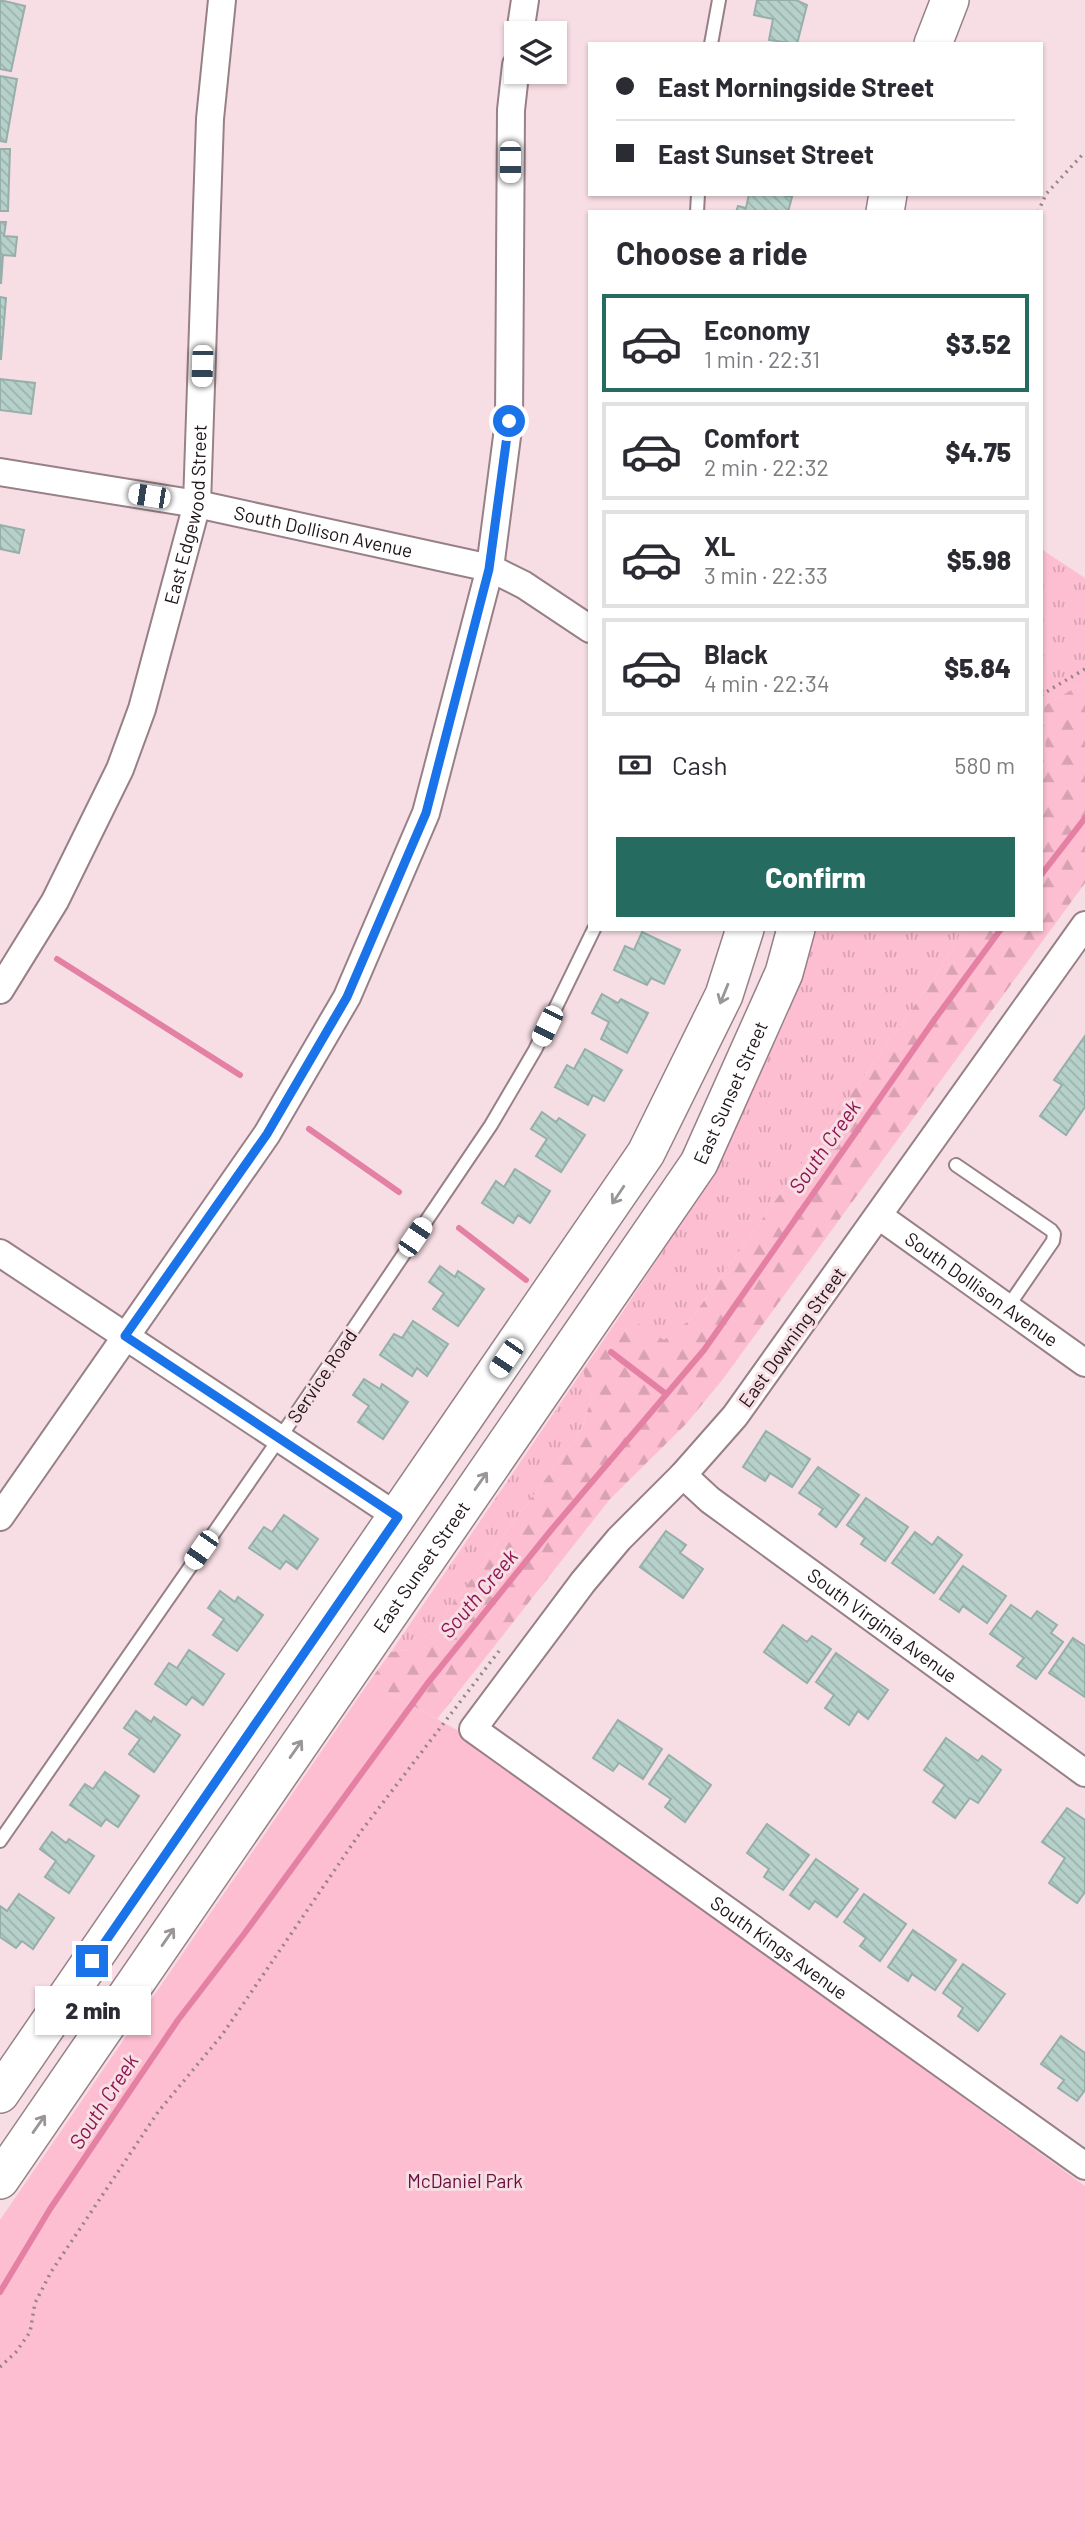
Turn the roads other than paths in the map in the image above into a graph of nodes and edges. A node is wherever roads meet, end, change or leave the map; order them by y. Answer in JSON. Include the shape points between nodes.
{"nodes":[{"id":1,"x":222,"y":0,"type":"edge"},
{"id":2,"x":525,"y":0,"type":"edge"},
{"id":3,"x":719,"y":0,"type":"edge"},
{"id":4,"x":950,"y":0,"type":"edge"},
{"id":5,"x":522,"y":21,"type":"edge"},
{"id":6,"x":712,"y":42,"type":"edge"},
{"id":7,"x":934,"y":42,"type":"edge"},
{"id":8,"x":514,"y":84,"type":"edge"},
{"id":9,"x":0,"y":472,"type":"edge"},
{"id":10,"x":197,"y":504,"type":"junction"},
{"id":11,"x":489,"y":569,"type":"junction"},
{"id":12,"x":588,"y":628,"type":"edge"},
{"id":13,"x":1085,"y":925,"type":"edge"},
{"id":14,"x":593,"y":931,"type":"edge"},
{"id":15,"x":744,"y":931,"type":"edge"},
{"id":16,"x":795,"y":931,"type":"edge"},
{"id":17,"x":0,"y":990,"type":"edge"},
{"id":18,"x":956,"y":1165,"type":"dead end"},
{"id":19,"x":879,"y":1216,"type":"junction"},
{"id":20,"x":0,"y":1254,"type":"edge"},
{"id":21,"x":1007,"y":1308,"type":"junction"},
{"id":22,"x":125,"y":1336,"type":"junction"},
{"id":23,"x":1085,"y":1363,"type":"edge"},
{"id":24,"x":279,"y":1439,"type":"junction"},
{"id":25,"x":683,"y":1475,"type":"junction"},
{"id":26,"x":0,"y":1517,"type":"edge"},
{"id":27,"x":398,"y":1517,"type":"junction"},
{"id":28,"x":473,"y":1729,"type":"joint"},
{"id":29,"x":1085,"y":1773,"type":"edge"},
{"id":30,"x":0,"y":1841,"type":"edge"},
{"id":31,"x":0,"y":2094,"type":"edge"},
{"id":32,"x":1085,"y":2166,"type":"edge"},
{"id":33,"x":0,"y":2180,"type":"edge"}],
"edges":[{"from":1,"to":10,"type":"street","name":"East Edgewood Street","via":[[210,119]]},
{"from":2,"to":5,"type":"street"},
{"from":3,"to":6,"type":"lane"},
{"from":4,"to":7,"type":"main road"},
{"from":8,"to":11,"type":"street","via":[[509,421]]},
{"from":9,"to":10,"type":"street","name":"South Dollison Avenue"},
{"from":10,"to":11,"type":"street","name":"South Dollison Avenue"},
{"from":10,"to":17,"type":"street","name":"East Edgewood Street","via":[[142,709],[120,769],[55,901]]},
{"from":11,"to":12,"type":"street","name":"South Dollison Avenue","via":[[524,585]]},
{"from":11,"to":22,"type":"street","via":[[426,813],[347,997],[267,1134]]},
{"from":13,"to":19,"type":"street","name":"East Downing Street"},
{"from":14,"to":24,"type":"lane","name":"Service Road","via":[[514,1088]]},
{"from":15,"to":27,"type":"main road","one_way":true,"via":[[724,995],[646,1153]]},
{"from":33,"to":16,"type":"main road","name":"East Sunset Street","one_way":true,"via":[[699,1163],[784,973]]},
{"from":18,"to":21,"type":"lane","via":[[1054,1234]]},
{"from":19,"to":21,"type":"street","name":"South Dollison Avenue"},
{"from":19,"to":25,"type":"street","name":"East Downing Street","via":[[735,1416]]},
{"from":20,"to":22,"type":"street"},
{"from":21,"to":23,"type":"street","name":"South Dollison Avenue"},
{"from":22,"to":24,"type":"street"},
{"from":22,"to":26,"type":"street"},
{"from":24,"to":27,"type":"street"},
{"from":24,"to":30,"type":"lane","name":"Service Road"},
{"from":25,"to":28,"type":"street","name":"East Downing Street","via":[[583,1581]]},
{"from":25,"to":29,"type":"street","name":"South Virginia Avenue","via":[[710,1500]]},
{"from":27,"to":31,"type":"main road"},
{"from":28,"to":32,"type":"street","name":"South Kings Avenue"}]}
